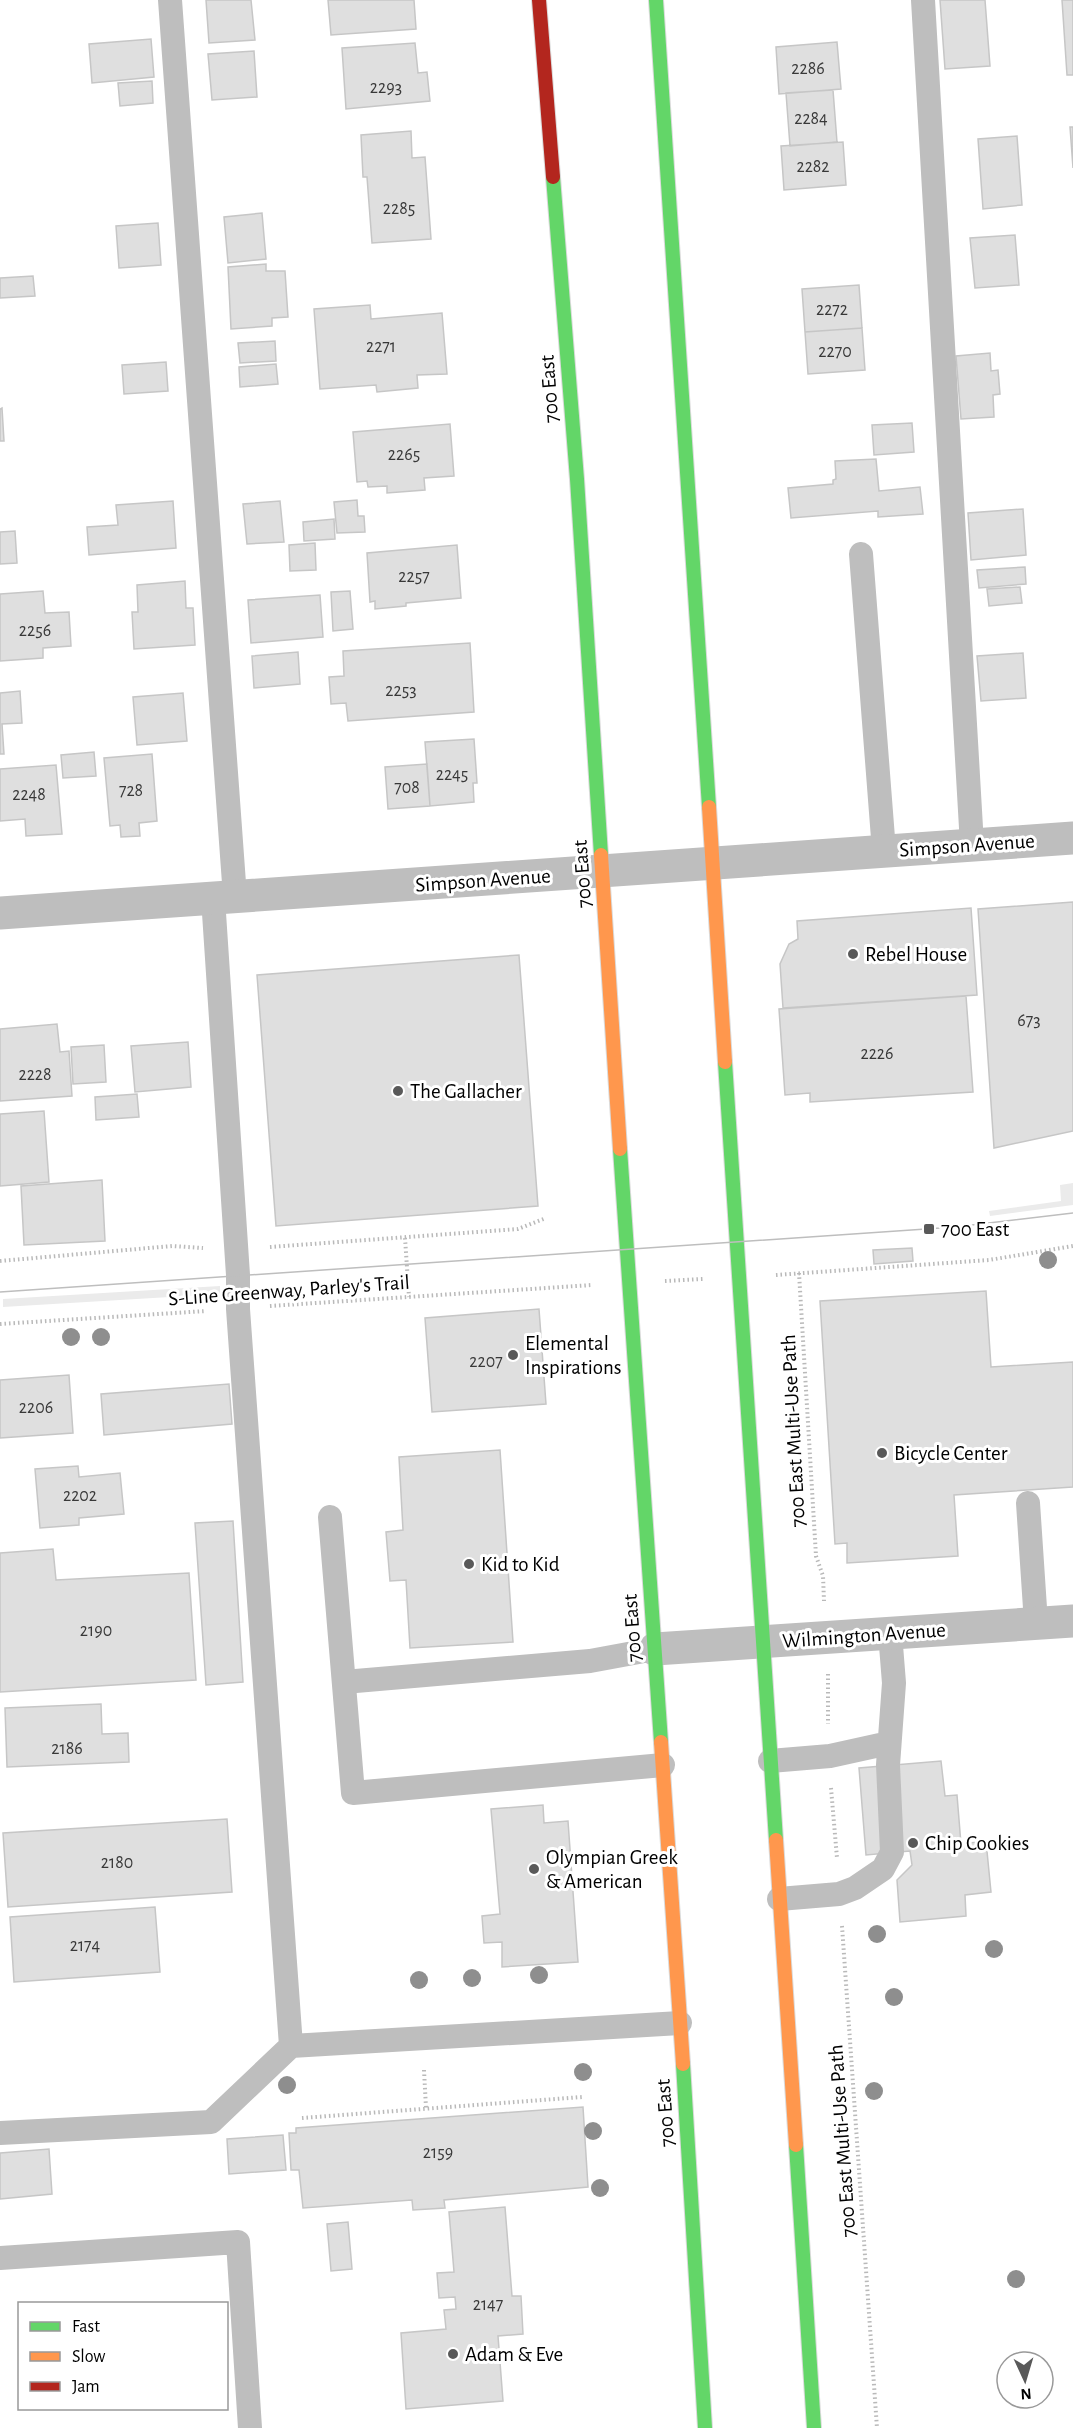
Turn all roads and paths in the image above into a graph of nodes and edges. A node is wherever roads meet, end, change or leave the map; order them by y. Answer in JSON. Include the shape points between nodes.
{"nodes":[{"id":1,"x":170,"y":0,"type":"edge"},
{"id":2,"x":539,"y":0,"type":"edge"},
{"id":3,"x":656,"y":0,"type":"edge"},
{"id":4,"x":923,"y":0,"type":"edge"},
{"id":5,"x":861,"y":554,"type":"dead end"},
{"id":6,"x":1073,"y":838,"type":"edge"},
{"id":7,"x":972,"y":845,"type":"junction"},
{"id":8,"x":884,"y":851,"type":"junction"},
{"id":9,"x":713,"y":863,"type":"junction"},
{"id":10,"x":603,"y":872,"type":"junction"},
{"id":11,"x":224,"y":897,"type":"junction"},
{"id":12,"x":0,"y":913,"type":"edge"},
{"id":13,"x":546,"y":1218,"type":"dead end"},
{"id":14,"x":405,"y":1239,"type":"junction"},
{"id":15,"x":1073,"y":1246,"type":"edge"},
{"id":16,"x":237,"y":1250,"type":"junction"},
{"id":17,"x":0,"y":1261,"type":"edge"},
{"id":18,"x":790,"y":1274,"type":"dead end"},
{"id":19,"x":799,"y":1274,"type":"junction"},
{"id":20,"x":695,"y":1279,"type":"dead end"},
{"id":21,"x":675,"y":1281,"type":"dead end"},
{"id":22,"x":580,"y":1286,"type":"dead end"},
{"id":23,"x":409,"y":1297,"type":"junction"},
{"id":24,"x":238,"y":1309,"type":"junction"},
{"id":25,"x":0,"y":1324,"type":"edge"},
{"id":26,"x":1028,"y":1503,"type":"dead end"},
{"id":27,"x":330,"y":1517,"type":"dead end"},
{"id":28,"x":824,"y":1584,"type":"dead end"},
{"id":29,"x":1073,"y":1621,"type":"edge"},
{"id":30,"x":1036,"y":1623,"type":"junction"},
{"id":31,"x":890,"y":1633,"type":"junction"},
{"id":32,"x":762,"y":1642,"type":"junction"},
{"id":33,"x":655,"y":1649,"type":"junction"},
{"id":34,"x":828,"y":1674,"type":"dead end"},
{"id":35,"x":344,"y":1682,"type":"junction"},
{"id":36,"x":828,"y":1729,"type":"dead end"},
{"id":37,"x":889,"y":1743,"type":"junction"},
{"id":38,"x":770,"y":1761,"type":"junction"},
{"id":39,"x":663,"y":1765,"type":"junction"},
{"id":40,"x":831,"y":1786,"type":"dead end"},
{"id":41,"x":838,"y":1870,"type":"dead end"},
{"id":42,"x":779,"y":1899,"type":"junction"},
{"id":43,"x":841,"y":1921,"type":"dead end"},
{"id":44,"x":680,"y":2023,"type":"junction"},
{"id":45,"x":291,"y":2046,"type":"junction"},
{"id":46,"x":582,"y":2097,"type":"dead end"},
{"id":47,"x":302,"y":2118,"type":"dead end"},
{"id":48,"x":0,"y":2133,"type":"edge"},
{"id":49,"x":0,"y":2258,"type":"edge"},
{"id":50,"x":250,"y":2428,"type":"edge"},
{"id":51,"x":705,"y":2428,"type":"edge"},
{"id":52,"x":814,"y":2428,"type":"edge"},
{"id":53,"x":877,"y":2428,"type":"edge"}],
"edges":[{"from":1,"to":11,"type":"lane"},
{"from":2,"to":10,"type":"main road","name":"700 East"},
{"from":3,"to":9,"type":"main road"},
{"from":4,"to":7,"type":"lane"},
{"from":5,"to":8,"type":"lane"},
{"from":6,"to":7,"type":"street","name":"Simpson Avenue"},
{"from":7,"to":8,"type":"street","name":"Simpson Avenue"},
{"from":8,"to":9,"type":"street","name":"Simpson Avenue"},
{"from":9,"to":10,"type":"street","name":"Simpson Avenue"},
{"from":9,"to":32,"type":"main road"},
{"from":10,"to":11,"type":"street","name":"Simpson Avenue"},
{"from":10,"to":33,"type":"main road","name":"700 East"},
{"from":11,"to":12,"type":"street","name":"Simpson Avenue"},
{"from":11,"to":16,"type":"lane"},
{"from":13,"to":14,"type":"path","via":[[518,1229]]},
{"from":14,"to":16,"type":"path"},
{"from":14,"to":23,"type":"path"},
{"from":15,"to":19,"type":"path","via":[[989,1260]]},
{"from":16,"to":17,"type":"path","via":[[172,1246]]},
{"from":16,"to":24,"type":"lane"},
{"from":18,"to":19,"type":"path"},
{"from":19,"to":28,"type":"path","name":"700 East Multi-Use Path","via":[[816,1556]]},
{"from":20,"to":21,"type":"path"},
{"from":22,"to":23,"type":"path","name":"S-Line Greenway, Parley's Trail"},
{"from":23,"to":24,"type":"path","name":"S-Line Greenway, Parley's Trail"},
{"from":24,"to":25,"type":"path","name":"S-Line Greenway, Parley's Trail"},
{"from":24,"to":45,"type":"lane"},
{"from":26,"to":30,"type":"lane"},
{"from":27,"to":35,"type":"lane"},
{"from":29,"to":30,"type":"street","name":"Wilmington Avenue"},
{"from":30,"to":31,"type":"street","name":"Wilmington Avenue"},
{"from":31,"to":32,"type":"street","name":"Wilmington Avenue"},
{"from":31,"to":37,"type":"lane","via":[[894,1683]]},
{"from":32,"to":33,"type":"street","name":"Wilmington Avenue"},
{"from":32,"to":38,"type":"main road"},
{"from":33,"to":35,"type":"lane","via":[[590,1660]]},
{"from":33,"to":39,"type":"main road","name":"700 East"},
{"from":34,"to":36,"type":"path"},
{"from":35,"to":39,"type":"lane","via":[[353,1793]]},
{"from":37,"to":38,"type":"lane","via":[[830,1756]]},
{"from":37,"to":42,"type":"lane","via":[[892,1852],[883,1869],[839,1894]]},
{"from":38,"to":42,"type":"main road"},
{"from":39,"to":44,"type":"main road","name":"700 East"},
{"from":40,"to":41,"type":"path"},
{"from":42,"to":52,"type":"main road"},
{"from":43,"to":53,"type":"path","name":"700 East Multi-Use Path"},
{"from":44,"to":45,"type":"lane"},
{"from":44,"to":51,"type":"main road","name":"700 East"},
{"from":45,"to":48,"type":"lane","via":[[211,2122]]},
{"from":46,"to":47,"type":"path"},
{"from":49,"to":50,"type":"lane","via":[[238,2242]]}]}
